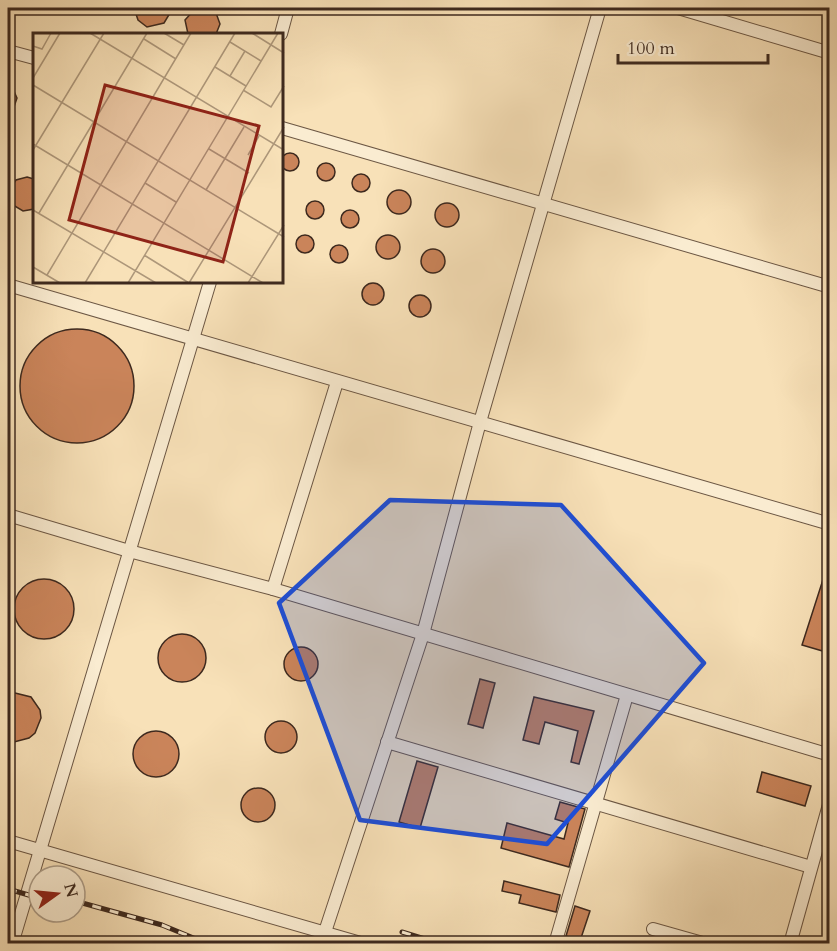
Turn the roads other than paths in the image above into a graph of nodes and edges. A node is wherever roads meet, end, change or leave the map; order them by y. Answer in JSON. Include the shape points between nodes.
{"nodes":[{"id":1,"x":288,"y":8,"type":"edge"},
{"id":2,"x":600,"y":8,"type":"edge"},
{"id":3,"x":678,"y":8,"type":"edge"},
{"id":4,"x":281,"y":33,"type":"edge"},
{"id":5,"x":8,"y":51,"type":"edge"},
{"id":6,"x":830,"y":53,"type":"edge"},
{"id":7,"x":33,"y":58,"type":"edge"},
{"id":8,"x":284,"y":130,"type":"edge"},
{"id":9,"x":543,"y":206,"type":"junction"},
{"id":10,"x":209,"y":284,"type":"edge"},
{"id":11,"x":8,"y":285,"type":"edge"},
{"id":12,"x":830,"y":287,"type":"edge"},
{"id":13,"x":194,"y":338,"type":"junction"},
{"id":14,"x":337,"y":382,"type":"junction"},
{"id":15,"x":480,"y":422,"type":"junction"},
{"id":16,"x":8,"y":515,"type":"edge"},
{"id":17,"x":830,"y":524,"type":"edge"},
{"id":18,"x":129,"y":551,"type":"junction"},
{"id":19,"x":273,"y":589,"type":"junction"},
{"id":20,"x":423,"y":634,"type":"junction"},
{"id":21,"x":627,"y":695,"type":"junction"},
{"id":22,"x":387,"y":742,"type":"junction"},
{"id":23,"x":830,"y":755,"type":"edge"},
{"id":24,"x":830,"y":801,"type":"edge"},
{"id":25,"x":595,"y":803,"type":"junction"},
{"id":26,"x":8,"y":841,"type":"edge"},
{"id":27,"x":38,"y":850,"type":"junction"},
{"id":28,"x":811,"y":867,"type":"junction"},
{"id":29,"x":653,"y":929,"type":"dead end"},
{"id":30,"x":323,"y":938,"type":"edge"},
{"id":31,"x":12,"y":944,"type":"edge"},
{"id":32,"x":364,"y":944,"type":"edge"},
{"id":33,"x":555,"y":944,"type":"edge"},
{"id":34,"x":706,"y":944,"type":"edge"},
{"id":35,"x":790,"y":944,"type":"edge"}],
"edges":[{"from":1,"to":4,"type":"lane"},
{"from":2,"to":9,"type":"lane"},
{"from":3,"to":6,"type":"lane"},
{"from":5,"to":7,"type":"lane"},
{"from":8,"to":9,"type":"lane"},
{"from":9,"to":12,"type":"lane"},
{"from":9,"to":15,"type":"lane"},
{"from":10,"to":13,"type":"lane"},
{"from":11,"to":13,"type":"lane"},
{"from":13,"to":14,"type":"lane"},
{"from":13,"to":18,"type":"lane"},
{"from":14,"to":15,"type":"lane"},
{"from":14,"to":19,"type":"lane"},
{"from":15,"to":17,"type":"lane"},
{"from":15,"to":20,"type":"lane"},
{"from":16,"to":18,"type":"lane"},
{"from":18,"to":19,"type":"lane"},
{"from":18,"to":27,"type":"lane"},
{"from":19,"to":20,"type":"lane"},
{"from":20,"to":21,"type":"lane"},
{"from":20,"to":22,"type":"lane"},
{"from":21,"to":23,"type":"lane"},
{"from":21,"to":25,"type":"lane"},
{"from":22,"to":25,"type":"lane"},
{"from":22,"to":30,"type":"lane"},
{"from":24,"to":28,"type":"lane"},
{"from":25,"to":28,"type":"lane"},
{"from":25,"to":33,"type":"lane"},
{"from":26,"to":27,"type":"lane"},
{"from":27,"to":30,"type":"lane"},
{"from":27,"to":31,"type":"lane"},
{"from":28,"to":35,"type":"lane"},
{"from":29,"to":34,"type":"lane"},
{"from":30,"to":32,"type":"lane"}]}
